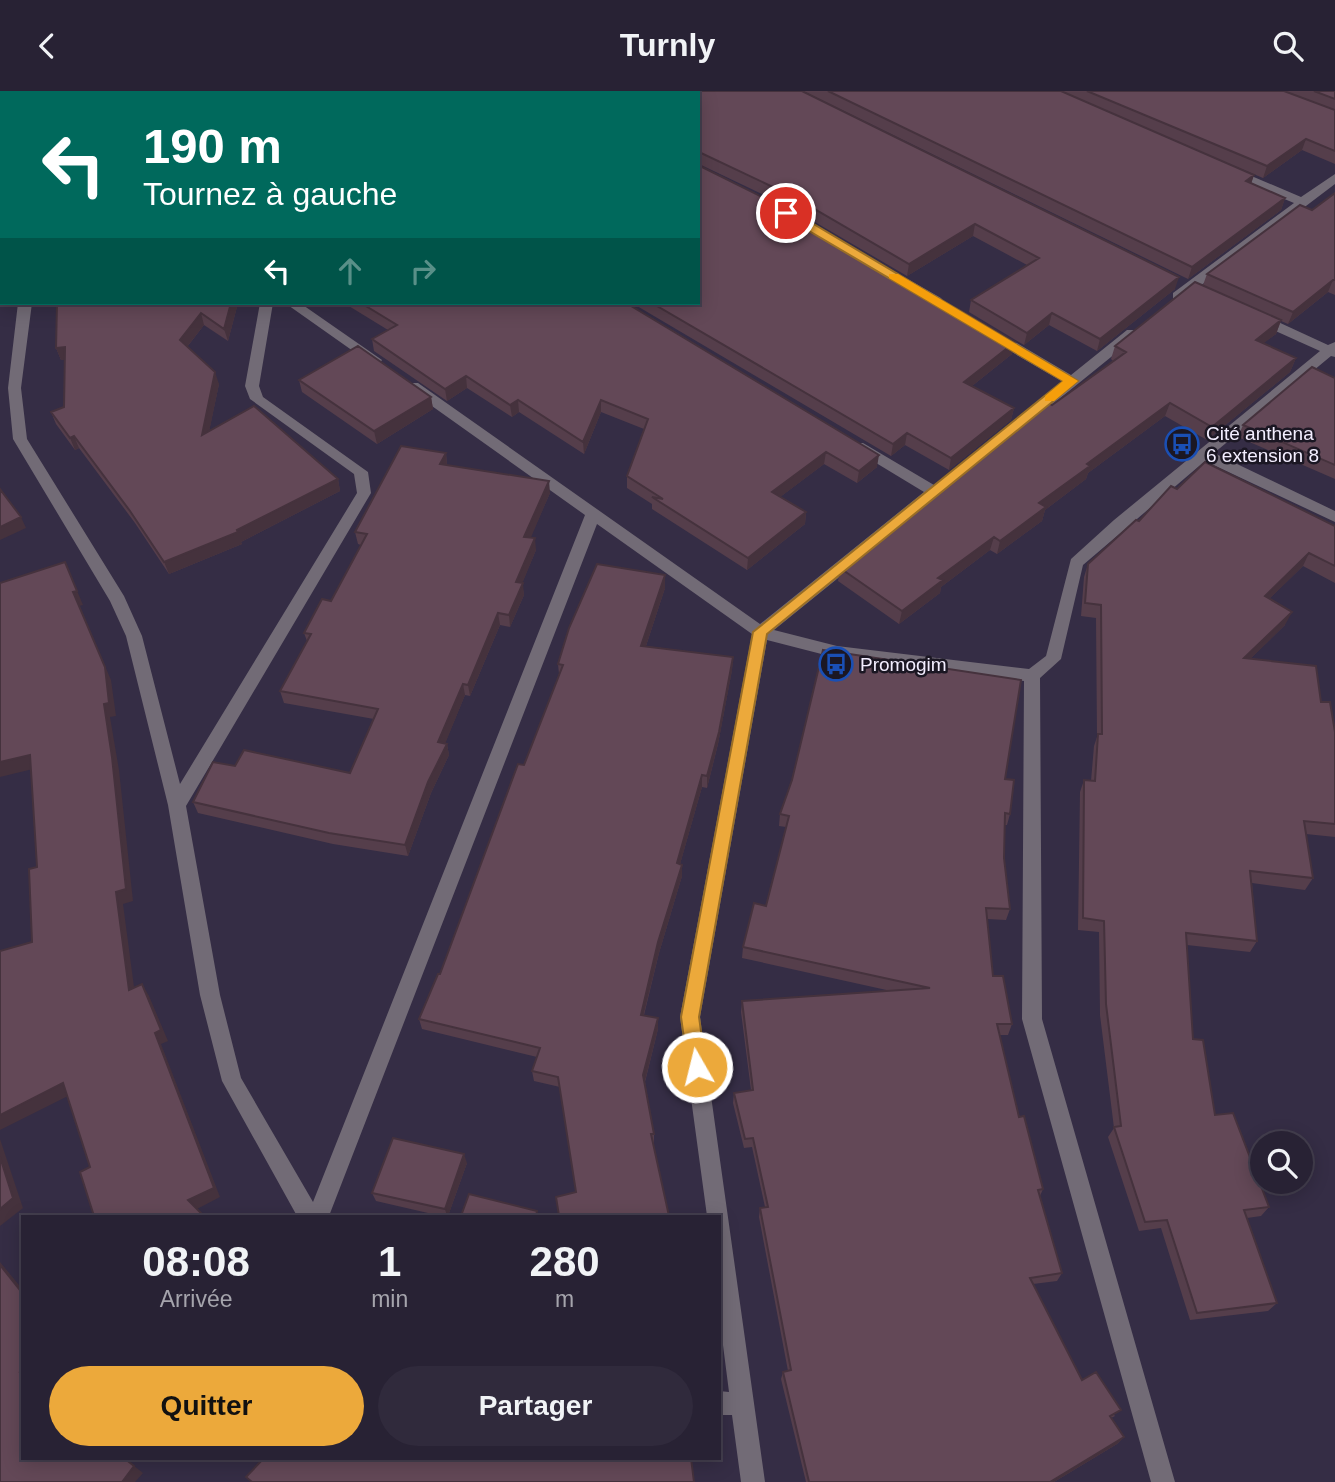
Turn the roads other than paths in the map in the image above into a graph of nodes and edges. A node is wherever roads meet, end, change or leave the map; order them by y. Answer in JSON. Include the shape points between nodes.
{"nodes":[{"id":1,"x":1215,"y":165,"type":"edge"},
{"id":2,"x":1335,"y":178,"type":"edge"},
{"id":3,"x":1302,"y":202,"type":"junction"},
{"id":4,"x":869,"y":262,"type":"edge"},
{"id":5,"x":1168,"y":304,"type":"edge"},
{"id":6,"x":25,"y":305,"type":"edge"},
{"id":7,"x":266,"y":305,"type":"edge"},
{"id":8,"x":295,"y":305,"type":"edge"},
{"id":9,"x":953,"y":311,"type":"edge"},
{"id":10,"x":1248,"y":313,"type":"edge"},
{"id":11,"x":1146,"y":321,"type":"edge"},
{"id":12,"x":976,"y":325,"type":"edge"},
{"id":13,"x":1333,"y":350,"type":"edge"},
{"id":14,"x":1072,"y":381,"type":"junction"},
{"id":15,"x":840,"y":435,"type":"edge"},
{"id":16,"x":1205,"y":455,"type":"junction"},
{"id":17,"x":933,"y":491,"type":"junction"},
{"id":18,"x":594,"y":512,"type":"junction"},
{"id":19,"x":1335,"y":517,"type":"edge"},
{"id":20,"x":760,"y":632,"type":"junction"},
{"id":21,"x":1032,"y":676,"type":"junction"},
{"id":22,"x":177,"y":805,"type":"junction"},
{"id":23,"x":308,"y":1215,"type":"edge"},
{"id":24,"x":318,"y":1215,"type":"edge"},
{"id":25,"x":718,"y":1215,"type":"edge"},
{"id":26,"x":721,"y":1244,"type":"edge"},
{"id":27,"x":721,"y":1403,"type":"edge"},
{"id":28,"x":743,"y":1404,"type":"junction"},
{"id":29,"x":753,"y":1482,"type":"edge"},
{"id":30,"x":1163,"y":1482,"type":"edge"}],
"edges":[{"from":1,"to":3,"type":"street"},
{"from":2,"to":3,"type":"street"},
{"from":3,"to":5,"type":"street"},
{"from":4,"to":9,"type":"street"},
{"from":6,"to":22,"type":"street","via":[[13,382],[20,439],[118,600],[134,636]]},
{"from":7,"to":22,"type":"street","via":[[252,386],[257,399],[361,472],[364,492]]},
{"from":8,"to":18,"type":"street"},
{"from":10,"to":13,"type":"street"},
{"from":11,"to":14,"type":"street"},
{"from":12,"to":14,"type":"street"},
{"from":13,"to":16,"type":"street"},
{"from":14,"to":17,"type":"street"},
{"from":15,"to":17,"type":"street"},
{"from":16,"to":19,"type":"street"},
{"from":16,"to":21,"type":"street","via":[[1076,563],[1053,659]]},
{"from":17,"to":20,"type":"street"},
{"from":18,"to":20,"type":"street"},
{"from":18,"to":24,"type":"street"},
{"from":20,"to":21,"type":"street","via":[[837,652]]},
{"from":20,"to":25,"type":"street","via":[[690,1017]]},
{"from":21,"to":30,"type":"street","via":[[1032,1019]]},
{"from":22,"to":23,"type":"street","via":[[210,995],[232,1081]]},
{"from":26,"to":28,"type":"street"},
{"from":27,"to":28,"type":"street"},
{"from":28,"to":29,"type":"street"}]}
